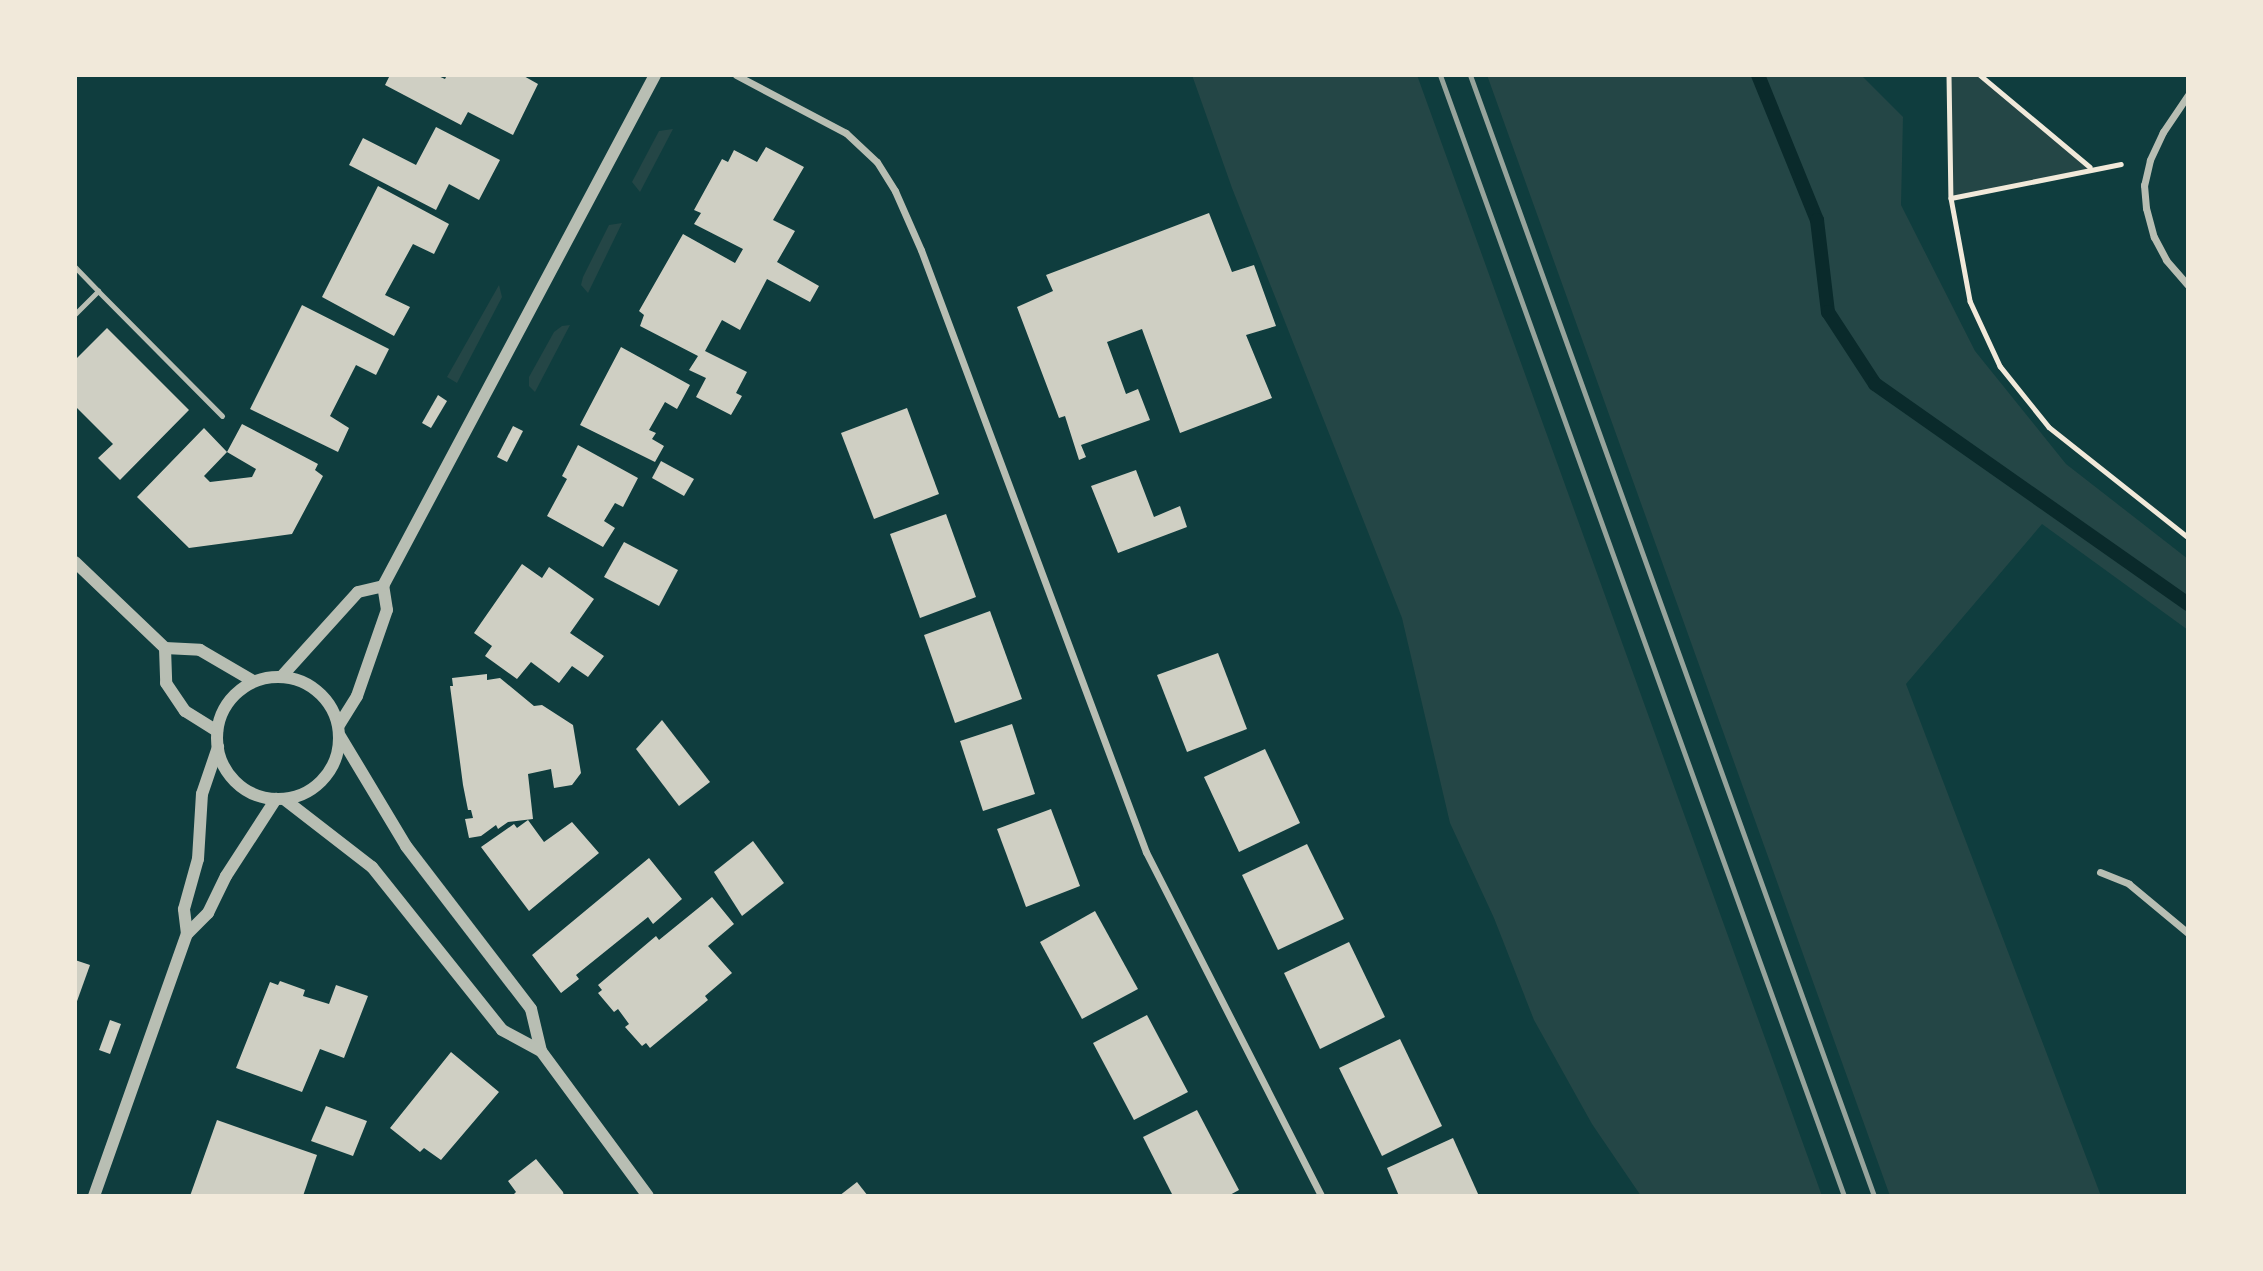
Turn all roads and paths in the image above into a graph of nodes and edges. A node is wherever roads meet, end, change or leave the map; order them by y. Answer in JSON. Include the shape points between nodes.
{"nodes":[{"id":1,"x":655,"y":75,"type":"edge"},
{"id":2,"x":736,"y":75,"type":"edge"},
{"id":3,"x":1949,"y":75,"type":"edge"},
{"id":4,"x":1980,"y":75,"type":"edge"},
{"id":5,"x":2188,"y":95,"type":"edge"},
{"id":6,"x":2150,"y":160,"type":"junction"},
{"id":7,"x":2091,"y":168,"type":"junction"},
{"id":8,"x":1951,"y":198,"type":"junction"},
{"id":9,"x":75,"y":267,"type":"edge"},
{"id":10,"x":2188,"y":285,"type":"edge"},
{"id":11,"x":98,"y":291,"type":"junction"},
{"id":12,"x":75,"y":314,"type":"edge"},
{"id":13,"x":222,"y":416,"type":"dead end"},
{"id":14,"x":2188,"y":537,"type":"edge"},
{"id":15,"x":75,"y":562,"type":"edge"},
{"id":16,"x":383,"y":586,"type":"junction"},
{"id":17,"x":165,"y":648,"type":"junction"},
{"id":18,"x":282,"y":677,"type":"junction"},
{"id":19,"x":253,"y":681,"type":"junction"},
{"id":20,"x":216,"y":731,"type":"junction"},
{"id":21,"x":339,"y":731,"type":"junction"},
{"id":22,"x":218,"y":747,"type":"junction"},
{"id":23,"x":280,"y":799,"type":"junction"},
{"id":24,"x":2100,"y":872,"type":"dead end"},
{"id":25,"x":2188,"y":933,"type":"edge"},
{"id":26,"x":187,"y":934,"type":"junction"},
{"id":27,"x":541,"y":1051,"type":"junction"},
{"id":28,"x":94,"y":1196,"type":"edge"},
{"id":29,"x":648,"y":1196,"type":"edge"},
{"id":30,"x":1321,"y":1196,"type":"edge"}],
"edges":[{"from":1,"to":16,"type":"street"},
{"from":2,"to":30,"type":"street","via":[[846,133],[877,162],[895,191],[1137,830]]},
{"from":3,"to":8,"type":"path"},
{"from":4,"to":7,"type":"path"},
{"from":5,"to":6,"type":"street"},
{"from":6,"to":7,"type":"path"},
{"from":6,"to":10,"type":"street","via":[[2144,185],[2154,237],[2166,260]]},
{"from":7,"to":8,"type":"path"},
{"from":8,"to":14,"type":"path","via":[[1970,301],[2000,366],[2049,427]]},
{"from":9,"to":11,"type":"lane"},
{"from":11,"to":12,"type":"lane"},
{"from":11,"to":13,"type":"lane"},
{"from":15,"to":17,"type":"street"},
{"from":16,"to":18,"type":"street","via":[[358,592]]},
{"from":16,"to":21,"type":"street","via":[[387,610],[357,696]]},
{"from":17,"to":19,"type":"street","via":[[200,650]]},
{"from":17,"to":20,"type":"street","via":[[166,683],[185,711]]},
{"from":18,"to":19,"type":"street"},
{"from":18,"to":21,"type":"street","via":[[316,689],[333,709]]},
{"from":19,"to":20,"type":"street","via":[[233,697]]},
{"from":20,"to":22,"type":"street"},
{"from":21,"to":23,"type":"street","via":[[333,767],[325,778],[302,794]]},
{"from":21,"to":27,"type":"street","via":[[406,846],[531,1009]]},
{"from":22,"to":23,"type":"street","via":[[224,768],[235,781],[249,792]]},
{"from":22,"to":26,"type":"street","via":[[202,794],[198,859],[184,909]]},
{"from":23,"to":26,"type":"street","via":[[226,876],[208,913]]},
{"from":23,"to":27,"type":"street","via":[[372,867],[502,1030]]},
{"from":24,"to":25,"type":"street","via":[[2129,884]]},
{"from":26,"to":28,"type":"street"},
{"from":27,"to":29,"type":"street"}]}
